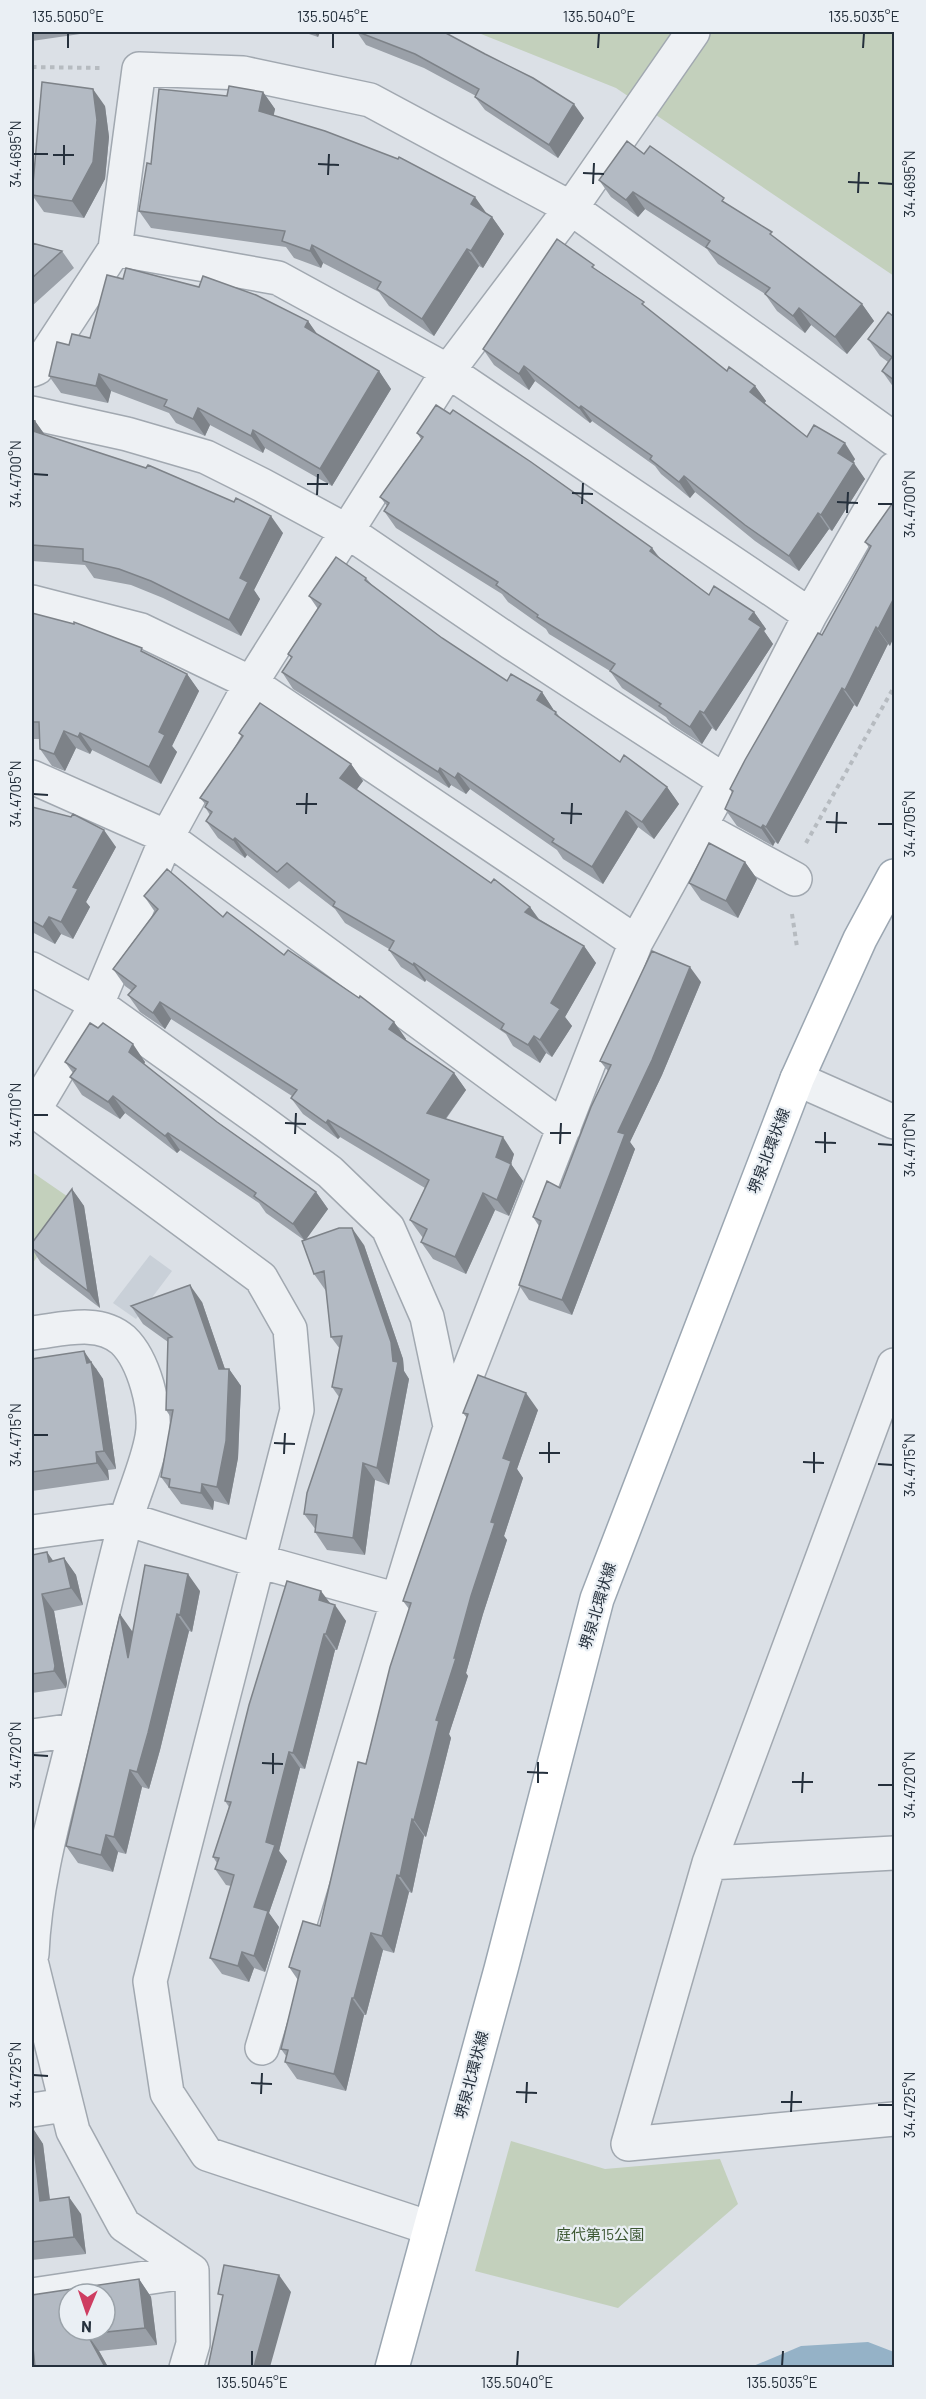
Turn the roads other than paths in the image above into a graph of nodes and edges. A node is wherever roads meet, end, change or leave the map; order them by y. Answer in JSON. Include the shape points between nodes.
{"nodes":[{"id":1,"x":693,"y":32,"type":"edge"},
{"id":2,"x":571,"y":208,"type":"junction"},
{"id":3,"x":115,"y":249,"type":"junction"},
{"id":4,"x":32,"y":370,"type":"edge"},
{"id":5,"x":448,"y":371,"type":"junction"},
{"id":6,"x":32,"y":413,"type":"edge"},
{"id":7,"x":894,"y":439,"type":"edge"},
{"id":8,"x":894,"y":469,"type":"edge"},
{"id":9,"x":347,"y":531,"type":"junction"},
{"id":10,"x":32,"y":602,"type":"edge"},
{"id":11,"x":810,"y":615,"type":"junction"},
{"id":12,"x":251,"y":683,"type":"junction"},
{"id":13,"x":32,"y":777,"type":"edge"},
{"id":14,"x":725,"y":782,"type":"junction"},
{"id":15,"x":700,"y":827,"type":"junction"},
{"id":16,"x":167,"y":837,"type":"junction"},
{"id":17,"x":894,"y":876,"type":"edge"},
{"id":18,"x":795,"y":879,"type":"road end"},
{"id":19,"x":636,"y":942,"type":"junction"},
{"id":20,"x":32,"y":969,"type":"edge"},
{"id":21,"x":97,"y":1004,"type":"junction"},
{"id":22,"x":796,"y":1079,"type":"junction"},
{"id":23,"x":33,"y":1110,"type":"edge"},
{"id":24,"x":894,"y":1122,"type":"edge"},
{"id":25,"x":564,"y":1128,"type":"junction"},
{"id":26,"x":32,"y":1333,"type":"edge"},
{"id":27,"x":894,"y":1365,"type":"edge"},
{"id":28,"x":450,"y":1428,"type":"junction"},
{"id":29,"x":127,"y":1519,"type":"junction"},
{"id":30,"x":32,"y":1532,"type":"edge"},
{"id":31,"x":258,"y":1561,"type":"junction"},
{"id":32,"x":398,"y":1600,"type":"junction"},
{"id":33,"x":75,"y":1730,"type":"junction"},
{"id":34,"x":32,"y":1736,"type":"edge"},
{"id":35,"x":894,"y":1853,"type":"edge"},
{"id":36,"x":709,"y":1863,"type":"junction"},
{"id":37,"x":32,"y":1939,"type":"edge"},
{"id":38,"x":32,"y":1965,"type":"edge"},
{"id":39,"x":262,"y":2048,"type":"dead end"},
{"id":40,"x":65,"y":2105,"type":"junction"},
{"id":41,"x":32,"y":2110,"type":"edge"},
{"id":42,"x":894,"y":2119,"type":"edge"},
{"id":43,"x":430,"y":2228,"type":"junction"},
{"id":44,"x":192,"y":2271,"type":"junction"},
{"id":45,"x":32,"y":2295,"type":"edge"},
{"id":46,"x":186,"y":2367,"type":"edge"},
{"id":47,"x":392,"y":2367,"type":"edge"}],
"edges":[{"from":1,"to":2,"type":"street"},
{"from":2,"to":3,"type":"street","via":[[370,100],[243,73],[139,69]]},
{"from":2,"to":5,"type":"street"},
{"from":2,"to":7,"type":"street"},
{"from":3,"to":4,"type":"street"},
{"from":3,"to":5,"type":"street","via":[[278,278]]},
{"from":5,"to":9,"type":"street"},
{"from":5,"to":11,"type":"street"},
{"from":6,"to":9,"type":"street","via":[[206,456]]},
{"from":8,"to":11,"type":"street"},
{"from":9,"to":12,"type":"street"},
{"from":9,"to":14,"type":"street"},
{"from":10,"to":12,"type":"street","via":[[141,630]]},
{"from":11,"to":14,"type":"street"},
{"from":12,"to":16,"type":"street"},
{"from":12,"to":19,"type":"street"},
{"from":13,"to":16,"type":"street"},
{"from":14,"to":15,"type":"street"},
{"from":15,"to":18,"type":"street"},
{"from":15,"to":19,"type":"street"},
{"from":16,"to":21,"type":"street"},
{"from":16,"to":25,"type":"street"},
{"from":17,"to":22,"type":"main road","name":"堺泉北環状線","via":[[860,939]]},
{"from":19,"to":25,"type":"street"},
{"from":20,"to":21,"type":"street"},
{"from":21,"to":23,"type":"street"},
{"from":21,"to":28,"type":"street","via":[[330,1172],[388,1228],[427,1317]]},
{"from":22,"to":24,"type":"street"},
{"from":22,"to":43,"type":"main road","name":"堺泉北環状線","via":[[597,1599]]},
{"from":23,"to":31,"type":"street","via":[[261,1278],[290,1329],[297,1410]]},
{"from":25,"to":28,"type":"street"},
{"from":26,"to":29,"type":"street","via":[[105,1328],[124,1341],[135,1359],[153,1410],[152,1437]]},
{"from":27,"to":36,"type":"street"},
{"from":28,"to":32,"type":"street"},
{"from":29,"to":30,"type":"street"},
{"from":29,"to":31,"type":"street"},
{"from":29,"to":33,"type":"street"},
{"from":31,"to":32,"type":"street"},
{"from":31,"to":43,"type":"street","via":[[150,1982],[166,2093],[207,2154]]},
{"from":32,"to":39,"type":"street"},
{"from":33,"to":34,"type":"street"},
{"from":33,"to":37,"type":"street","via":[[42,1867]]},
{"from":35,"to":36,"type":"street"},
{"from":36,"to":42,"type":"street","via":[[628,2144]]},
{"from":38,"to":40,"type":"street"},
{"from":40,"to":41,"type":"street"},
{"from":40,"to":44,"type":"street","via":[[73,2131],[124,2225]]},
{"from":43,"to":47,"type":"main road","name":"堺泉北環状線"},
{"from":44,"to":45,"type":"street"},
{"from":44,"to":46,"type":"street","via":[[193,2344]]}]}
